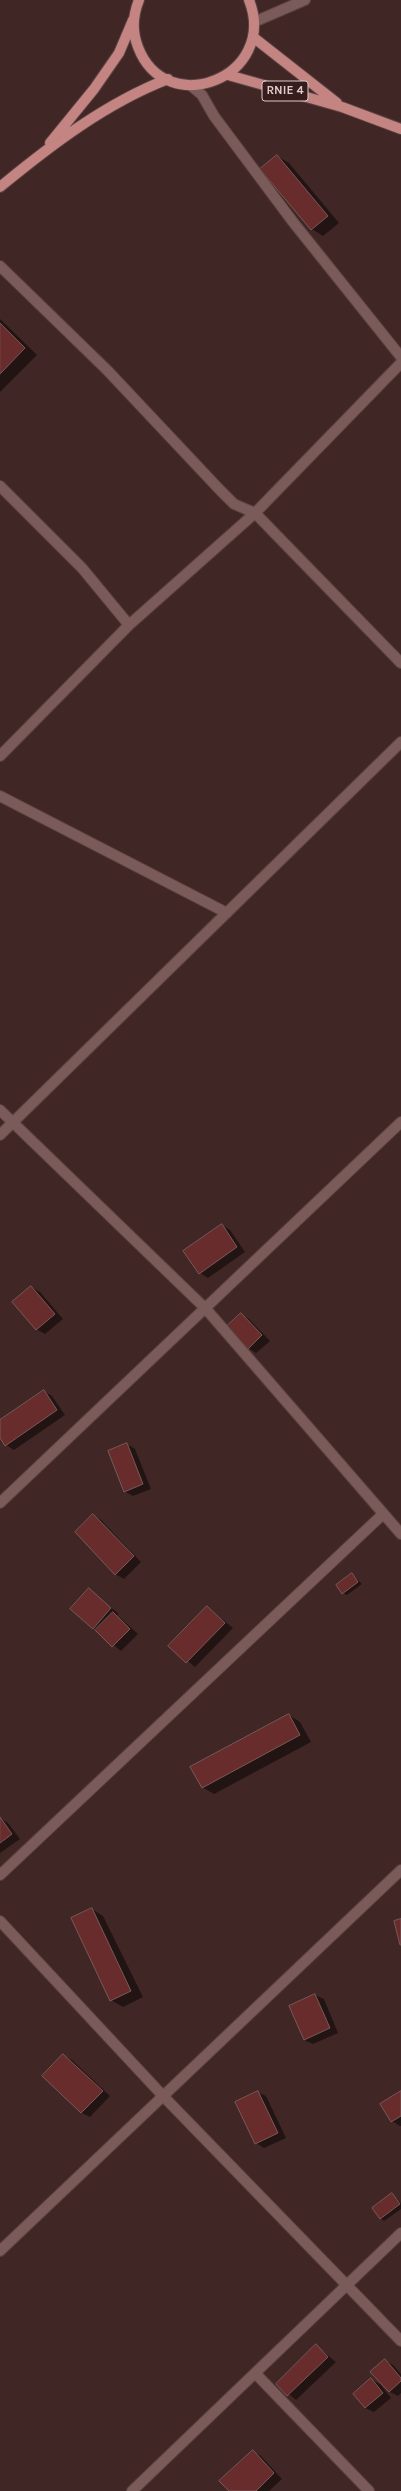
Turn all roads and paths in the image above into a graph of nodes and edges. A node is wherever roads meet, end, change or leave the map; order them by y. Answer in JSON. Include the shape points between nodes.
{"nodes":[{"id":1,"x":139,"y":0,"type":"edge"},
{"id":2,"x":249,"y":0,"type":"edge"},
{"id":3,"x":305,"y":0,"type":"edge"},
{"id":4,"x":135,"y":13,"type":"junction"},
{"id":5,"x":254,"y":22,"type":"junction"},
{"id":6,"x":253,"y":37,"type":"junction"},
{"id":7,"x":228,"y":75,"type":"junction"},
{"id":8,"x":168,"y":79,"type":"junction"},
{"id":9,"x":190,"y":85,"type":"junction"},
{"id":10,"x":342,"y":107,"type":"junction"},
{"id":11,"x":401,"y":129,"type":"edge"},
{"id":12,"x":44,"y":151,"type":"junction"},
{"id":13,"x":0,"y":187,"type":"edge"},
{"id":14,"x":0,"y":266,"type":"edge"},
{"id":15,"x":401,"y":357,"type":"edge"},
{"id":16,"x":401,"y":363,"type":"edge"},
{"id":17,"x":0,"y":486,"type":"edge"},
{"id":18,"x":255,"y":513,"type":"junction"},
{"id":19,"x":130,"y":624,"type":"junction"},
{"id":20,"x":401,"y":663,"type":"edge"},
{"id":21,"x":401,"y":742,"type":"edge"},
{"id":22,"x":0,"y":756,"type":"edge"},
{"id":23,"x":0,"y":796,"type":"edge"},
{"id":24,"x":227,"y":913,"type":"junction"},
{"id":25,"x":0,"y":1110,"type":"edge"},
{"id":26,"x":401,"y":1122,"type":"edge"},
{"id":27,"x":12,"y":1123,"type":"junction"},
{"id":28,"x":0,"y":1135,"type":"edge"},
{"id":29,"x":206,"y":1309,"type":"junction"},
{"id":30,"x":0,"y":1503,"type":"edge"},
{"id":31,"x":382,"y":1515,"type":"junction"},
{"id":32,"x":401,"y":1534,"type":"edge"},
{"id":33,"x":401,"y":1870,"type":"edge"},
{"id":34,"x":0,"y":1875,"type":"edge"},
{"id":35,"x":0,"y":1921,"type":"edge"},
{"id":36,"x":164,"y":2097,"type":"junction"},
{"id":37,"x":401,"y":2233,"type":"edge"},
{"id":38,"x":0,"y":2251,"type":"edge"},
{"id":39,"x":347,"y":2285,"type":"junction"},
{"id":40,"x":401,"y":2341,"type":"edge"},
{"id":41,"x":255,"y":2373,"type":"junction"},
{"id":42,"x":132,"y":2491,"type":"edge"},
{"id":43,"x":369,"y":2491,"type":"edge"}],
"edges":[{"from":1,"to":4,"type":"main road"},
{"from":2,"to":5,"type":"main road"},
{"from":3,"to":5,"type":"street"},
{"from":4,"to":8,"type":"main road","via":[[135,40],[140,52],[156,72]]},
{"from":4,"to":12,"type":"main road","via":[[119,53],[94,89]]},
{"from":5,"to":6,"type":"main road"},
{"from":6,"to":7,"type":"main road","via":[[244,58]]},
{"from":6,"to":10,"type":"main road","number":"RNIE 4"},
{"from":7,"to":9,"type":"main road","via":[[216,81]]},
{"from":7,"to":10,"type":"main road","number":"RNIE 4"},
{"from":8,"to":9,"type":"main road"},
{"from":8,"to":12,"type":"main road","via":[[131,95]]},
{"from":9,"to":15,"type":"street","via":[[202,95],[214,116],[293,222]]},
{"from":10,"to":11,"type":"main road","number":"RNIE 4"},
{"from":12,"to":13,"type":"main road"},
{"from":14,"to":18,"type":"street","via":[[108,370],[229,499],[244,510]]},
{"from":16,"to":18,"type":"street"},
{"from":17,"to":19,"type":"street","via":[[82,568]]},
{"from":18,"to":19,"type":"street"},
{"from":18,"to":20,"type":"street"},
{"from":19,"to":22,"type":"street"},
{"from":21,"to":24,"type":"street"},
{"from":23,"to":24,"type":"street"},
{"from":24,"to":27,"type":"street"},
{"from":25,"to":27,"type":"street"},
{"from":26,"to":29,"type":"street"},
{"from":27,"to":28,"type":"street"},
{"from":27,"to":29,"type":"street"},
{"from":29,"to":30,"type":"street"},
{"from":29,"to":31,"type":"street"},
{"from":31,"to":32,"type":"street"},
{"from":31,"to":34,"type":"street"},
{"from":33,"to":36,"type":"street"},
{"from":35,"to":36,"type":"street"},
{"from":36,"to":38,"type":"street"},
{"from":36,"to":39,"type":"street"},
{"from":37,"to":39,"type":"street"},
{"from":39,"to":40,"type":"street"},
{"from":39,"to":41,"type":"street"},
{"from":41,"to":42,"type":"street"},
{"from":41,"to":43,"type":"street"}]}
